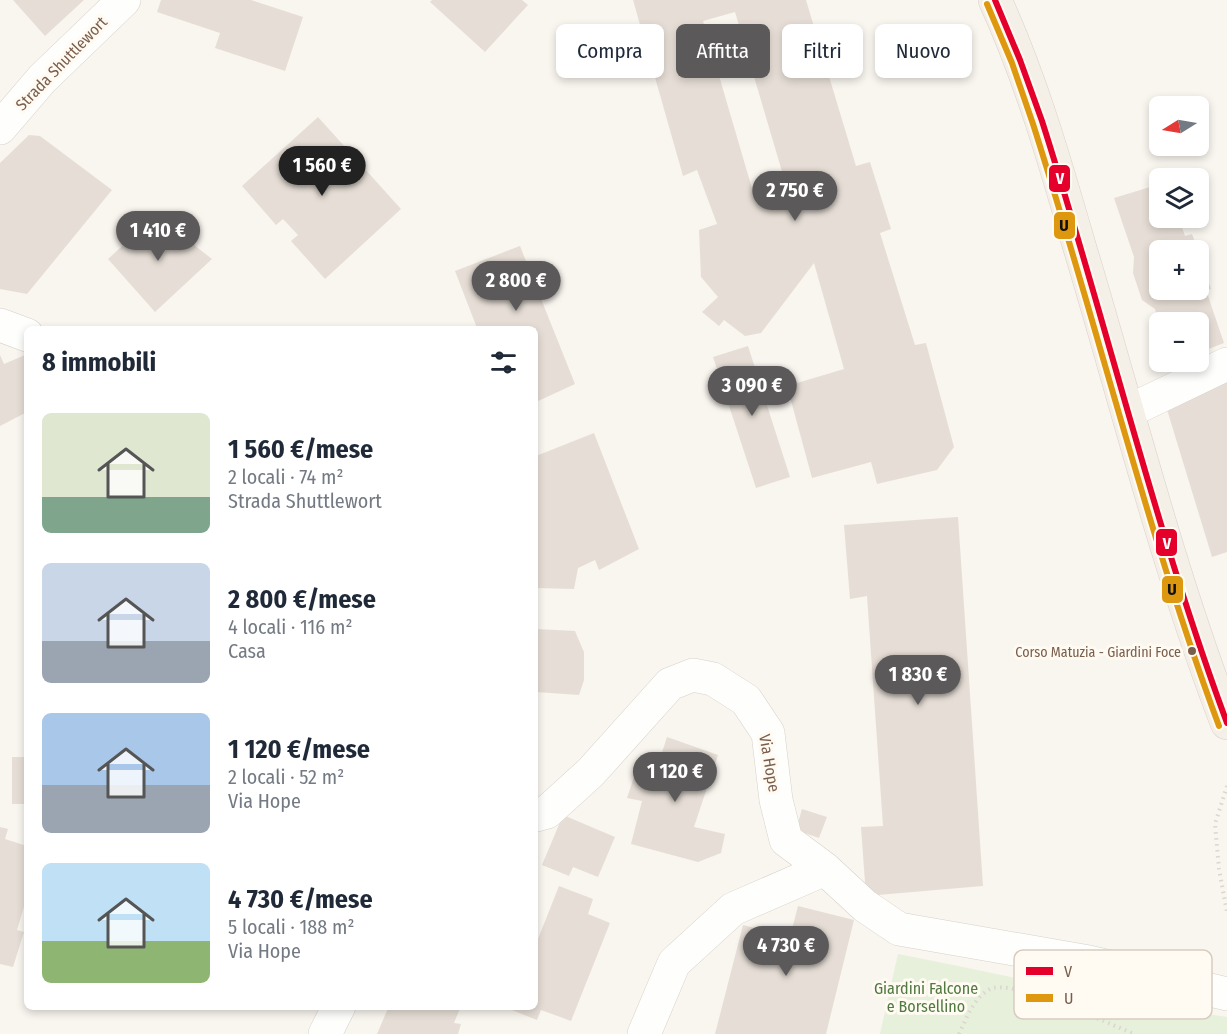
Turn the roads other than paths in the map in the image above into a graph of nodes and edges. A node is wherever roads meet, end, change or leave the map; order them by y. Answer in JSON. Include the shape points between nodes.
{"nodes":[{"id":1,"x":124,"y":0,"type":"edge"},
{"id":2,"x":995,"y":0,"type":"edge"},
{"id":3,"x":0,"y":128,"type":"edge"},
{"id":4,"x":0,"y":325,"type":"edge"},
{"id":5,"x":24,"y":333,"type":"edge"},
{"id":6,"x":1227,"y":364,"type":"edge"},
{"id":7,"x":1128,"y":411,"type":"junction"},
{"id":8,"x":1227,"y":723,"type":"edge"},
{"id":9,"x":538,"y":814,"type":"edge"},
{"id":10,"x":825,"y":869,"type":"junction"},
{"id":11,"x":1020,"y":950,"type":"edge"},
{"id":12,"x":1212,"y":991,"type":"edge"},
{"id":13,"x":1227,"y":994,"type":"edge"},
{"id":14,"x":337,"y":1010,"type":"edge"},
{"id":15,"x":325,"y":1034,"type":"edge"},
{"id":16,"x":644,"y":1034,"type":"edge"}],
"edges":[{"from":1,"to":3,"type":"street","name":"Strada Shuttlewort","via":[[42,79]]},
{"from":2,"to":7,"type":"main road","via":[[1047,135]]},
{"from":4,"to":5,"type":"street"},
{"from":6,"to":7,"type":"street"},
{"from":7,"to":8,"type":"main road","via":[[1177,576]]},
{"from":9,"to":10,"type":"street","name":"Via Hope","via":[[547,812],[591,772],[670,684],[693,675],[713,679],[746,700],[768,733],[776,800],[786,840]]},
{"from":10,"to":11,"type":"street","name":"Via Hope","via":[[865,906],[899,929]]},
{"from":10,"to":16,"type":"street","via":[[733,909],[674,963]]},
{"from":12,"to":13,"type":"street","name":"Via Hope"},
{"from":14,"to":15,"type":"street"}]}
